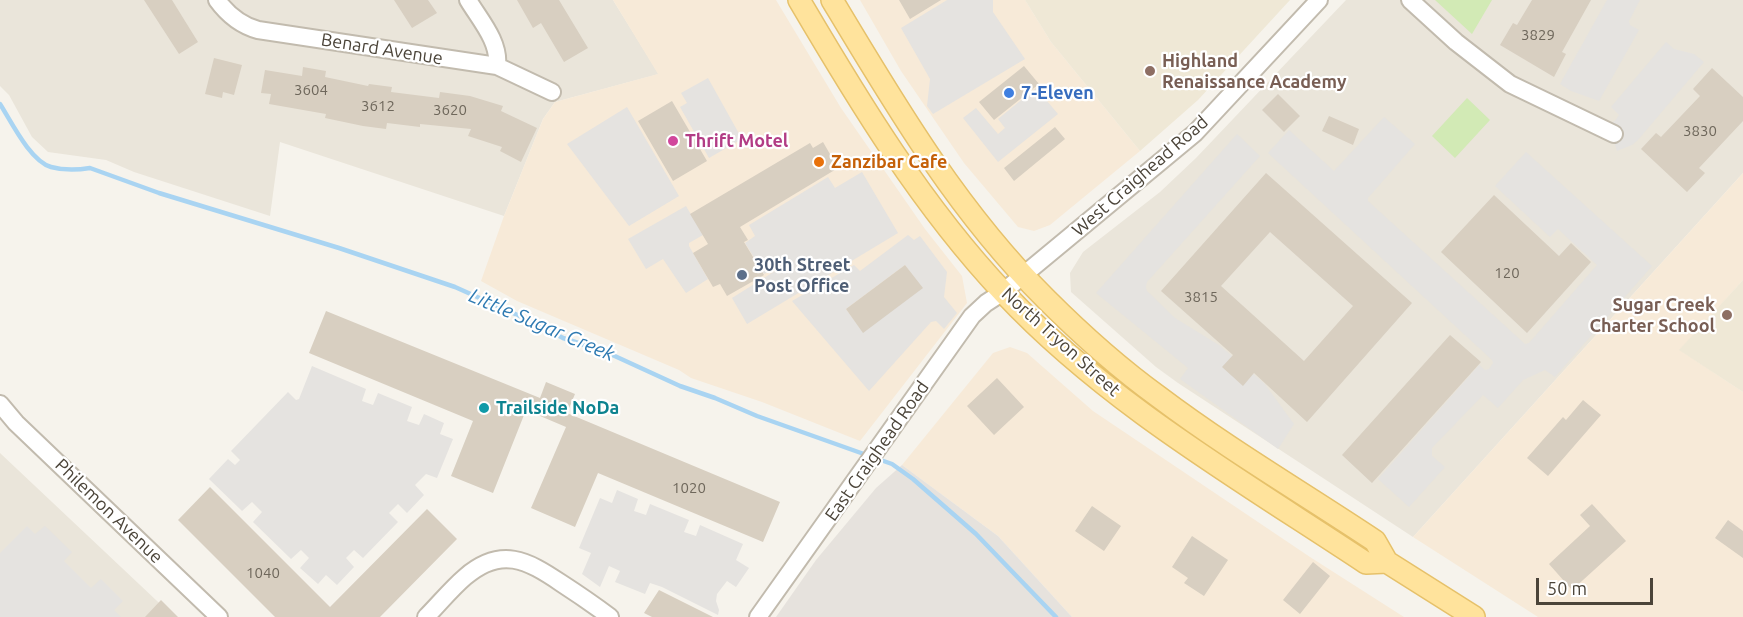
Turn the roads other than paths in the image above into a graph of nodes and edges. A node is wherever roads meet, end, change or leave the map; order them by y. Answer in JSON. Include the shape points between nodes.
{"nodes":[{"id":1,"x":217,"y":0,"type":"edge"},
{"id":2,"x":468,"y":0,"type":"edge"},
{"id":3,"x":799,"y":0,"type":"edge"},
{"id":4,"x":832,"y":0,"type":"edge"},
{"id":5,"x":1319,"y":0,"type":"edge"},
{"id":6,"x":1410,"y":0,"type":"edge"},
{"id":7,"x":497,"y":66,"type":"junction"},
{"id":8,"x":552,"y":92,"type":"dead end"},
{"id":9,"x":1614,"y":134,"type":"dead end"},
{"id":10,"x":1023,"y":275,"type":"junction"},
{"id":11,"x":1003,"y":292,"type":"junction"},
{"id":12,"x":0,"y":404,"type":"edge"},
{"id":13,"x":1387,"y":562,"type":"junction"},
{"id":14,"x":219,"y":617,"type":"edge"},
{"id":15,"x":426,"y":617,"type":"edge"},
{"id":16,"x":610,"y":617,"type":"edge"},
{"id":17,"x":758,"y":617,"type":"edge"},
{"id":18,"x":1474,"y":617,"type":"edge"}],
"edges":[{"from":1,"to":7,"type":"street","name":"Benard Avenue","via":[[228,15],[258,30]]},
{"from":2,"to":7,"type":"street","via":[[495,44]]},
{"from":3,"to":11,"type":"main road","name":"North Tryon Street","via":[[899,161]]},
{"from":4,"to":10,"type":"main road","name":"North Tryon Street","via":[[905,122]]},
{"from":5,"to":10,"type":"street","name":"West Craighead Road","via":[[1195,133]]},
{"from":6,"to":9,"type":"street","via":[[1510,84]]},
{"from":7,"to":8,"type":"street","name":"Benard Avenue"},
{"from":10,"to":11,"type":"street","name":"West Craighead Road"},
{"from":10,"to":13,"type":"main road","name":"North Tryon Street","via":[[1090,340],[1158,397],[1375,541]]},
{"from":11,"to":13,"type":"main road","name":"North Tryon Street","via":[[1078,362],[1168,431],[1366,563]]},
{"from":11,"to":17,"type":"street","name":"East Craighead Road","via":[[972,316]]},
{"from":12,"to":14,"type":"street","name":"Philemon Avenue"},
{"from":13,"to":18,"type":"main road","name":"North Tryon Street"},
{"from":15,"to":16,"type":"street","via":[[466,576],[499,559],[537,567]]}]}
